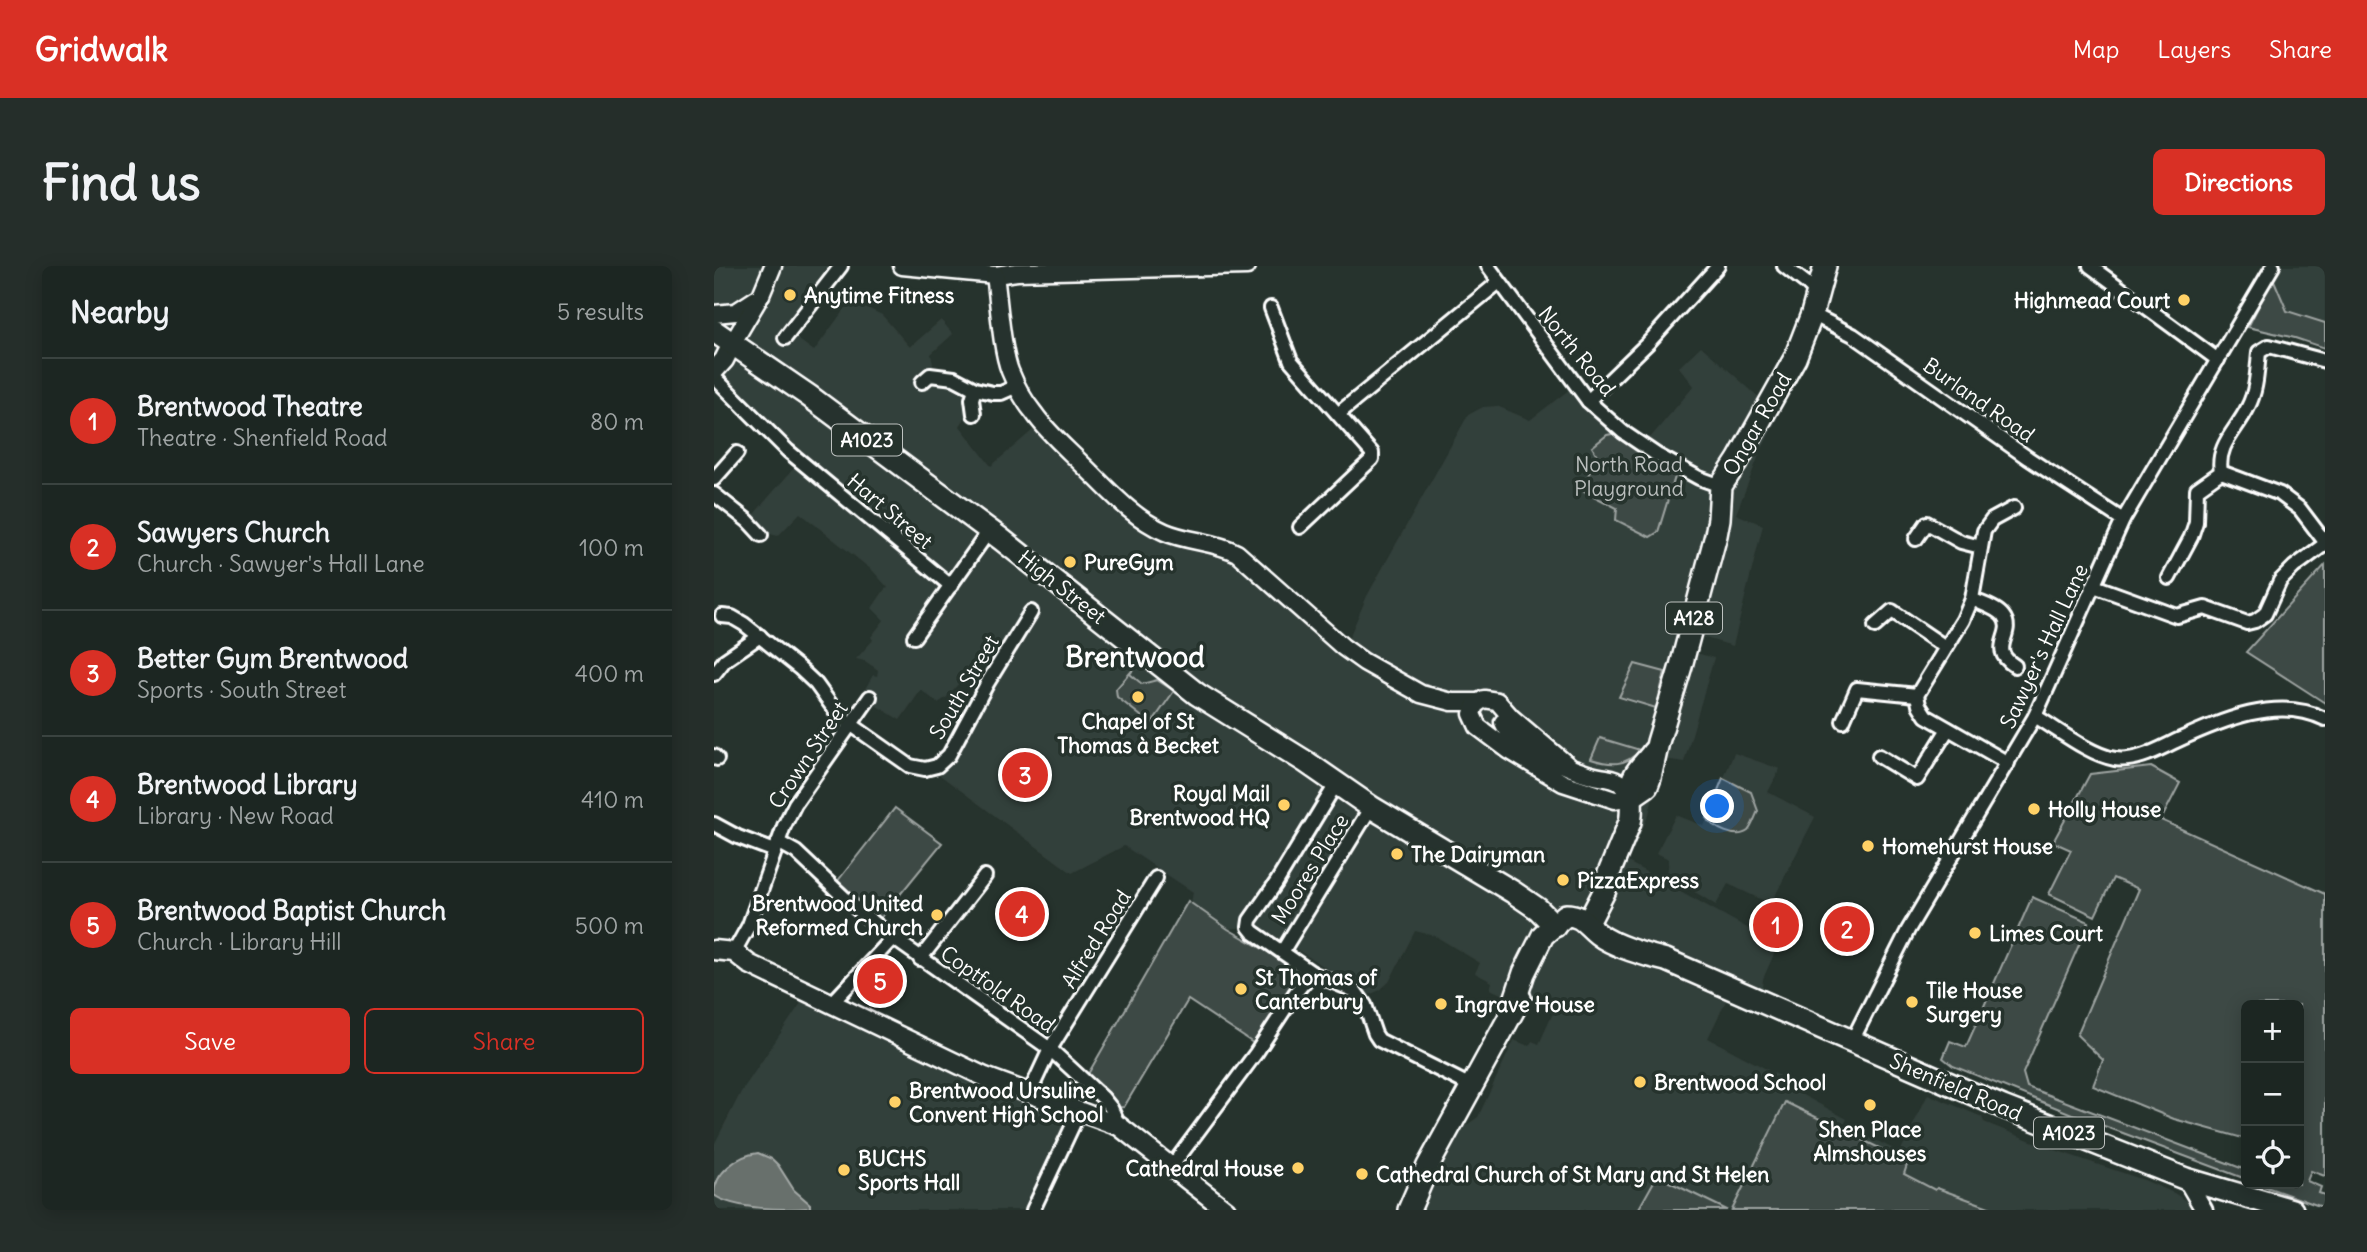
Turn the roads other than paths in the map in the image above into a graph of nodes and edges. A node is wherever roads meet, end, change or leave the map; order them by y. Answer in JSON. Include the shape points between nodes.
{"nodes":[{"id":1,"x":774,"y":266,"type":"edge"},
{"id":2,"x":842,"y":266,"type":"edge"},
{"id":3,"x":902,"y":266,"type":"edge"},
{"id":4,"x":1247,"y":266,"type":"edge"},
{"id":5,"x":1488,"y":266,"type":"edge"},
{"id":6,"x":1718,"y":266,"type":"edge"},
{"id":7,"x":1784,"y":266,"type":"edge"},
{"id":8,"x":1825,"y":266,"type":"edge"},
{"id":9,"x":2090,"y":266,"type":"edge"},
{"id":10,"x":2267,"y":268,"type":"edge"},
{"id":11,"x":995,"y":275,"type":"junction"},
{"id":12,"x":1499,"y":282,"type":"junction"},
{"id":13,"x":761,"y":295,"type":"junction"},
{"id":14,"x":1815,"y":305,"type":"junction"},
{"id":15,"x":1271,"y":308,"type":"dead end"},
{"id":16,"x":714,"y":314,"type":"edge"},
{"id":17,"x":714,"y":331,"type":"edge"},
{"id":18,"x":785,"y":338,"type":"dead end"},
{"id":19,"x":732,"y":344,"type":"junction"},
{"id":20,"x":2218,"y":360,"type":"junction"},
{"id":21,"x":2325,"y":361,"type":"edge"},
{"id":22,"x":714,"y":371,"type":"edge"},
{"id":23,"x":714,"y":377,"type":"edge"},
{"id":24,"x":922,"y":382,"type":"dead end"},
{"id":25,"x":1017,"y":386,"type":"junction"},
{"id":26,"x":975,"y":389,"type":"junction"},
{"id":27,"x":1588,"y":401,"type":"junction"},
{"id":28,"x":974,"y":414,"type":"dead end"},
{"id":29,"x":1338,"y":414,"type":"junction"},
{"id":30,"x":737,"y":453,"type":"dead end"},
{"id":31,"x":2221,"y":472,"type":"junction"},
{"id":32,"x":714,"y":479,"type":"edge"},
{"id":33,"x":1721,"y":486,"type":"junction"},
{"id":34,"x":714,"y":494,"type":"edge"},
{"id":35,"x":2014,"y":508,"type":"dead end"},
{"id":36,"x":2123,"y":520,"type":"junction"},
{"id":37,"x":1300,"y":527,"type":"dead end"},
{"id":38,"x":989,"y":531,"type":"junction"},
{"id":39,"x":761,"y":535,"type":"dead end"},
{"id":40,"x":1916,"y":539,"type":"dead end"},
{"id":41,"x":2325,"y":543,"type":"edge"},
{"id":42,"x":1981,"y":547,"type":"junction"},
{"id":43,"x":2169,"y":578,"type":"dead end"},
{"id":44,"x":951,"y":586,"type":"junction"},
{"id":45,"x":2094,"y":586,"type":"junction"},
{"id":46,"x":1972,"y":600,"type":"junction"},
{"id":47,"x":1031,"y":612,"type":"dead end"},
{"id":48,"x":722,"y":616,"type":"dead end"},
{"id":49,"x":1875,"y":626,"type":"dead end"},
{"id":50,"x":760,"y":636,"type":"junction"},
{"id":51,"x":914,"y":637,"type":"dead end"},
{"id":52,"x":1945,"y":646,"type":"junction"},
{"id":53,"x":2015,"y":666,"type":"dead end"},
{"id":54,"x":714,"y":674,"type":"edge"},
{"id":55,"x":1421,"y":694,"type":"junction"},
{"id":56,"x":1917,"y":695,"type":"junction"},
{"id":57,"x":870,"y":697,"type":"dead end"},
{"id":58,"x":1478,"y":702,"type":"junction"},
{"id":59,"x":1503,"y":716,"type":"junction"},
{"id":60,"x":2035,"y":716,"type":"junction"},
{"id":61,"x":2325,"y":719,"type":"edge"},
{"id":62,"x":1843,"y":721,"type":"dead end"},
{"id":63,"x":851,"y":724,"type":"junction"},
{"id":64,"x":1481,"y":728,"type":"junction"},
{"id":65,"x":1948,"y":729,"type":"junction"},
{"id":66,"x":1880,"y":757,"type":"dead end"},
{"id":67,"x":2008,"y":763,"type":"junction"},
{"id":68,"x":1336,"y":784,"type":"junction"},
{"id":69,"x":1631,"y":797,"type":"junction"},
{"id":70,"x":1371,"y":807,"type":"junction"},
{"id":71,"x":714,"y":824,"type":"edge"},
{"id":72,"x":776,"y":847,"type":"junction"},
{"id":73,"x":985,"y":876,"type":"dead end"},
{"id":74,"x":1156,"y":878,"type":"dead end"},
{"id":75,"x":1597,"y":920,"type":"junction"},
{"id":76,"x":1555,"y":926,"type":"junction"},
{"id":77,"x":893,"y":938,"type":"junction"},
{"id":78,"x":1282,"y":952,"type":"junction"},
{"id":79,"x":721,"y":953,"type":"edge"},
{"id":80,"x":920,"y":959,"type":"junction"},
{"id":81,"x":1312,"y":972,"type":"junction"},
{"id":82,"x":832,"y":1003,"type":"junction"},
{"id":83,"x":1851,"y":1043,"type":"junction"},
{"id":84,"x":1050,"y":1049,"type":"junction"},
{"id":85,"x":1471,"y":1086,"type":"junction"},
{"id":86,"x":1029,"y":1094,"type":"junction"},
{"id":87,"x":1080,"y":1110,"type":"junction"},
{"id":88,"x":1119,"y":1126,"type":"junction"},
{"id":89,"x":1172,"y":1167,"type":"junction"},
{"id":90,"x":2186,"y":1179,"type":"junction"},
{"id":91,"x":2279,"y":1208,"type":"edge"},
{"id":92,"x":1032,"y":1210,"type":"edge"},
{"id":93,"x":1226,"y":1210,"type":"edge"},
{"id":94,"x":1409,"y":1210,"type":"edge"},
{"id":95,"x":2204,"y":1210,"type":"edge"}],
"edges":[{"from":1,"to":13,"type":"street"},
{"from":2,"to":18,"type":"street"},
{"from":3,"to":11,"type":"street"},
{"from":4,"to":11,"type":"street"},
{"from":5,"to":12,"type":"street","name":"North Road"},
{"from":6,"to":27,"type":"street"},
{"from":7,"to":14,"type":"street","name":"Burland Road","via":[[1807,283]]},
{"from":8,"to":14,"type":"main road","name":"Ongar Road","number":"A128"},
{"from":9,"to":20,"type":"street"},
{"from":10,"to":20,"type":"street","name":"Sawyer's Hall Lane"},
{"from":11,"to":25,"type":"street","via":[[1005,351]]},
{"from":12,"to":27,"type":"street","name":"North Road"},
{"from":12,"to":29,"type":"street"},
{"from":13,"to":16,"type":"street","via":[[736,312]]},
{"from":13,"to":19,"type":"street"},
{"from":14,"to":33,"type":"main road","name":"Ongar Road","number":"A128","via":[[1788,372]]},
{"from":14,"to":36,"type":"street","name":"Burland Road"},
{"from":15,"to":29,"type":"street","via":[[1289,358]]},
{"from":17,"to":19,"type":"main road","name":"High Street","number":"A1023"},
{"from":19,"to":22,"type":"main road"},
{"from":19,"to":38,"type":"main road","name":"High Street","number":"A1023"},
{"from":20,"to":36,"type":"street","name":"Sawyer's Hall Lane"},
{"from":21,"to":31,"type":"street","via":[[2269,346],[2259,352],[2256,384],[2249,406],[2224,444]]},
{"from":23,"to":44,"type":"street","name":"Hart Street","via":[[788,451]]},
{"from":24,"to":26,"type":"street","via":[[930,375],[954,378]]},
{"from":25,"to":26,"type":"street","via":[[1002,393]]},
{"from":25,"to":55,"type":"street","via":[[1041,423],[1145,521],[1164,532],[1237,553],[1343,647]]},
{"from":26,"to":28,"type":"street"},
{"from":27,"to":33,"type":"street","name":"North Road","via":[[1657,455]]},
{"from":29,"to":37,"type":"street","via":[[1372,453],[1372,459]]},
{"from":30,"to":32,"type":"street"},
{"from":31,"to":41,"type":"street","via":[[2280,494],[2301,509]]},
{"from":31,"to":43,"type":"street","via":[[2197,489],[2196,522]]},
{"from":33,"to":69,"type":"main road","name":"Ongar Road","number":"A128","via":[[1716,534],[1647,786]]},
{"from":34,"to":39,"type":"street"},
{"from":35,"to":42,"type":"street","via":[[1992,520]]},
{"from":36,"to":45,"type":"street","name":"Sawyer's Hall Lane"},
{"from":38,"to":44,"type":"street"},
{"from":38,"to":68,"type":"main road","name":"High Street","number":"A1023","via":[[1175,678]]},
{"from":40,"to":42,"type":"street","via":[[1927,523],[1961,542]]},
{"from":41,"to":45,"type":"street","via":[[2280,581],[2265,614],[2247,623],[2205,608],[2177,616]]},
{"from":42,"to":46,"type":"street"},
{"from":44,"to":51,"type":"street"},
{"from":45,"to":60,"type":"street","name":"Sawyer's Hall Lane"},
{"from":46,"to":52,"type":"street"},
{"from":46,"to":53,"type":"street","via":[[2001,613],[2007,628],[2003,654]]},
{"from":47,"to":63,"type":"street","name":"South Street","via":[[949,755],[937,766],[910,766]]},
{"from":48,"to":50,"type":"street","via":[[732,617]]},
{"from":49,"to":52,"type":"street","via":[[1892,611]]},
{"from":50,"to":54,"type":"street","via":[[725,660]]},
{"from":50,"to":63,"type":"street","via":[[816,684],[839,716]]},
{"from":52,"to":56,"type":"street"},
{"from":55,"to":58,"type":"street","via":[[1452,702]]},
{"from":55,"to":64,"type":"street"},
{"from":56,"to":62,"type":"street","via":[[1857,688]]},
{"from":56,"to":65,"type":"street","via":[[1926,716]]},
{"from":57,"to":63,"type":"street","name":"Crown Street"},
{"from":58,"to":59,"type":"street","via":[[1493,699]]},
{"from":58,"to":64,"type":"street","via":[[1472,714]]},
{"from":59,"to":64,"type":"street","via":[[1495,729]]},
{"from":59,"to":69,"type":"street","via":[[1507,731],[1524,743],[1570,766],[1620,782]]},
{"from":60,"to":61,"type":"street","via":[[2102,755],[2118,759],[2146,755],[2228,720],[2273,710],[2305,711]]},
{"from":60,"to":67,"type":"street","name":"Sawyer's Hall Lane"},
{"from":63,"to":72,"type":"street","name":"Crown Street","via":[[795,804]]},
{"from":64,"to":69,"type":"street","via":[[1563,783],[1615,800]]},
{"from":65,"to":66,"type":"street","via":[[1917,779]]},
{"from":65,"to":67,"type":"street"},
{"from":67,"to":83,"type":"street","name":"Sawyer's Hall Lane","via":[[1908,930]]},
{"from":68,"to":70,"type":"main road","name":"High Street","number":"A1023"},
{"from":68,"to":78,"type":"street","via":[[1249,923],[1253,932]]},
{"from":69,"to":75,"type":"main road","name":"Ongar Road","via":[[1630,822],[1609,873],[1588,903]]},
{"from":70,"to":76,"type":"main road","name":"High Street","number":"A1023","via":[[1520,897]]},
{"from":70,"to":78,"type":"street","name":"Moores Place"},
{"from":71,"to":72,"type":"street","name":"Coptfold Road","via":[[738,837]]},
{"from":72,"to":77,"type":"street","name":"Coptfold Road","via":[[796,852]]},
{"from":72,"to":79,"type":"street","name":"Crown Street","via":[[749,925]]},
{"from":73,"to":80,"type":"street"},
{"from":74,"to":84,"type":"street","name":"Alfred Road"},
{"from":75,"to":76,"type":"main road","via":[[1576,928]]},
{"from":75,"to":83,"type":"main road","name":"Shenfield Road","number":"A1023","via":[[1598,935],[1666,960]]},
{"from":76,"to":85,"type":"main road","via":[[1554,942]]},
{"from":77,"to":80,"type":"street","name":"Coptfold Road"},
{"from":77,"to":82,"type":"street"},
{"from":78,"to":81,"type":"street"},
{"from":79,"to":82,"type":"main road"},
{"from":80,"to":84,"type":"street","name":"Coptfold Road"},
{"from":81,"to":85,"type":"street","via":[[1359,995],[1379,1040]]},
{"from":81,"to":89,"type":"street"},
{"from":82,"to":86,"type":"main road"},
{"from":83,"to":90,"type":"main road","name":"Shenfield Road","number":"A1023"},
{"from":84,"to":86,"type":"street","name":"Alfred Road"},
{"from":84,"to":88,"type":"street","name":"Coptfold Road","via":[[1111,1108]]},
{"from":85,"to":94,"type":"main road"},
{"from":86,"to":87,"type":"main road"},
{"from":87,"to":88,"type":"main road"},
{"from":87,"to":92,"type":"street"},
{"from":88,"to":89,"type":"main road"},
{"from":89,"to":93,"type":"main road"},
{"from":90,"to":91,"type":"main road","name":"Shenfield Road","number":"A1023"},
{"from":90,"to":95,"type":"street"}]}
